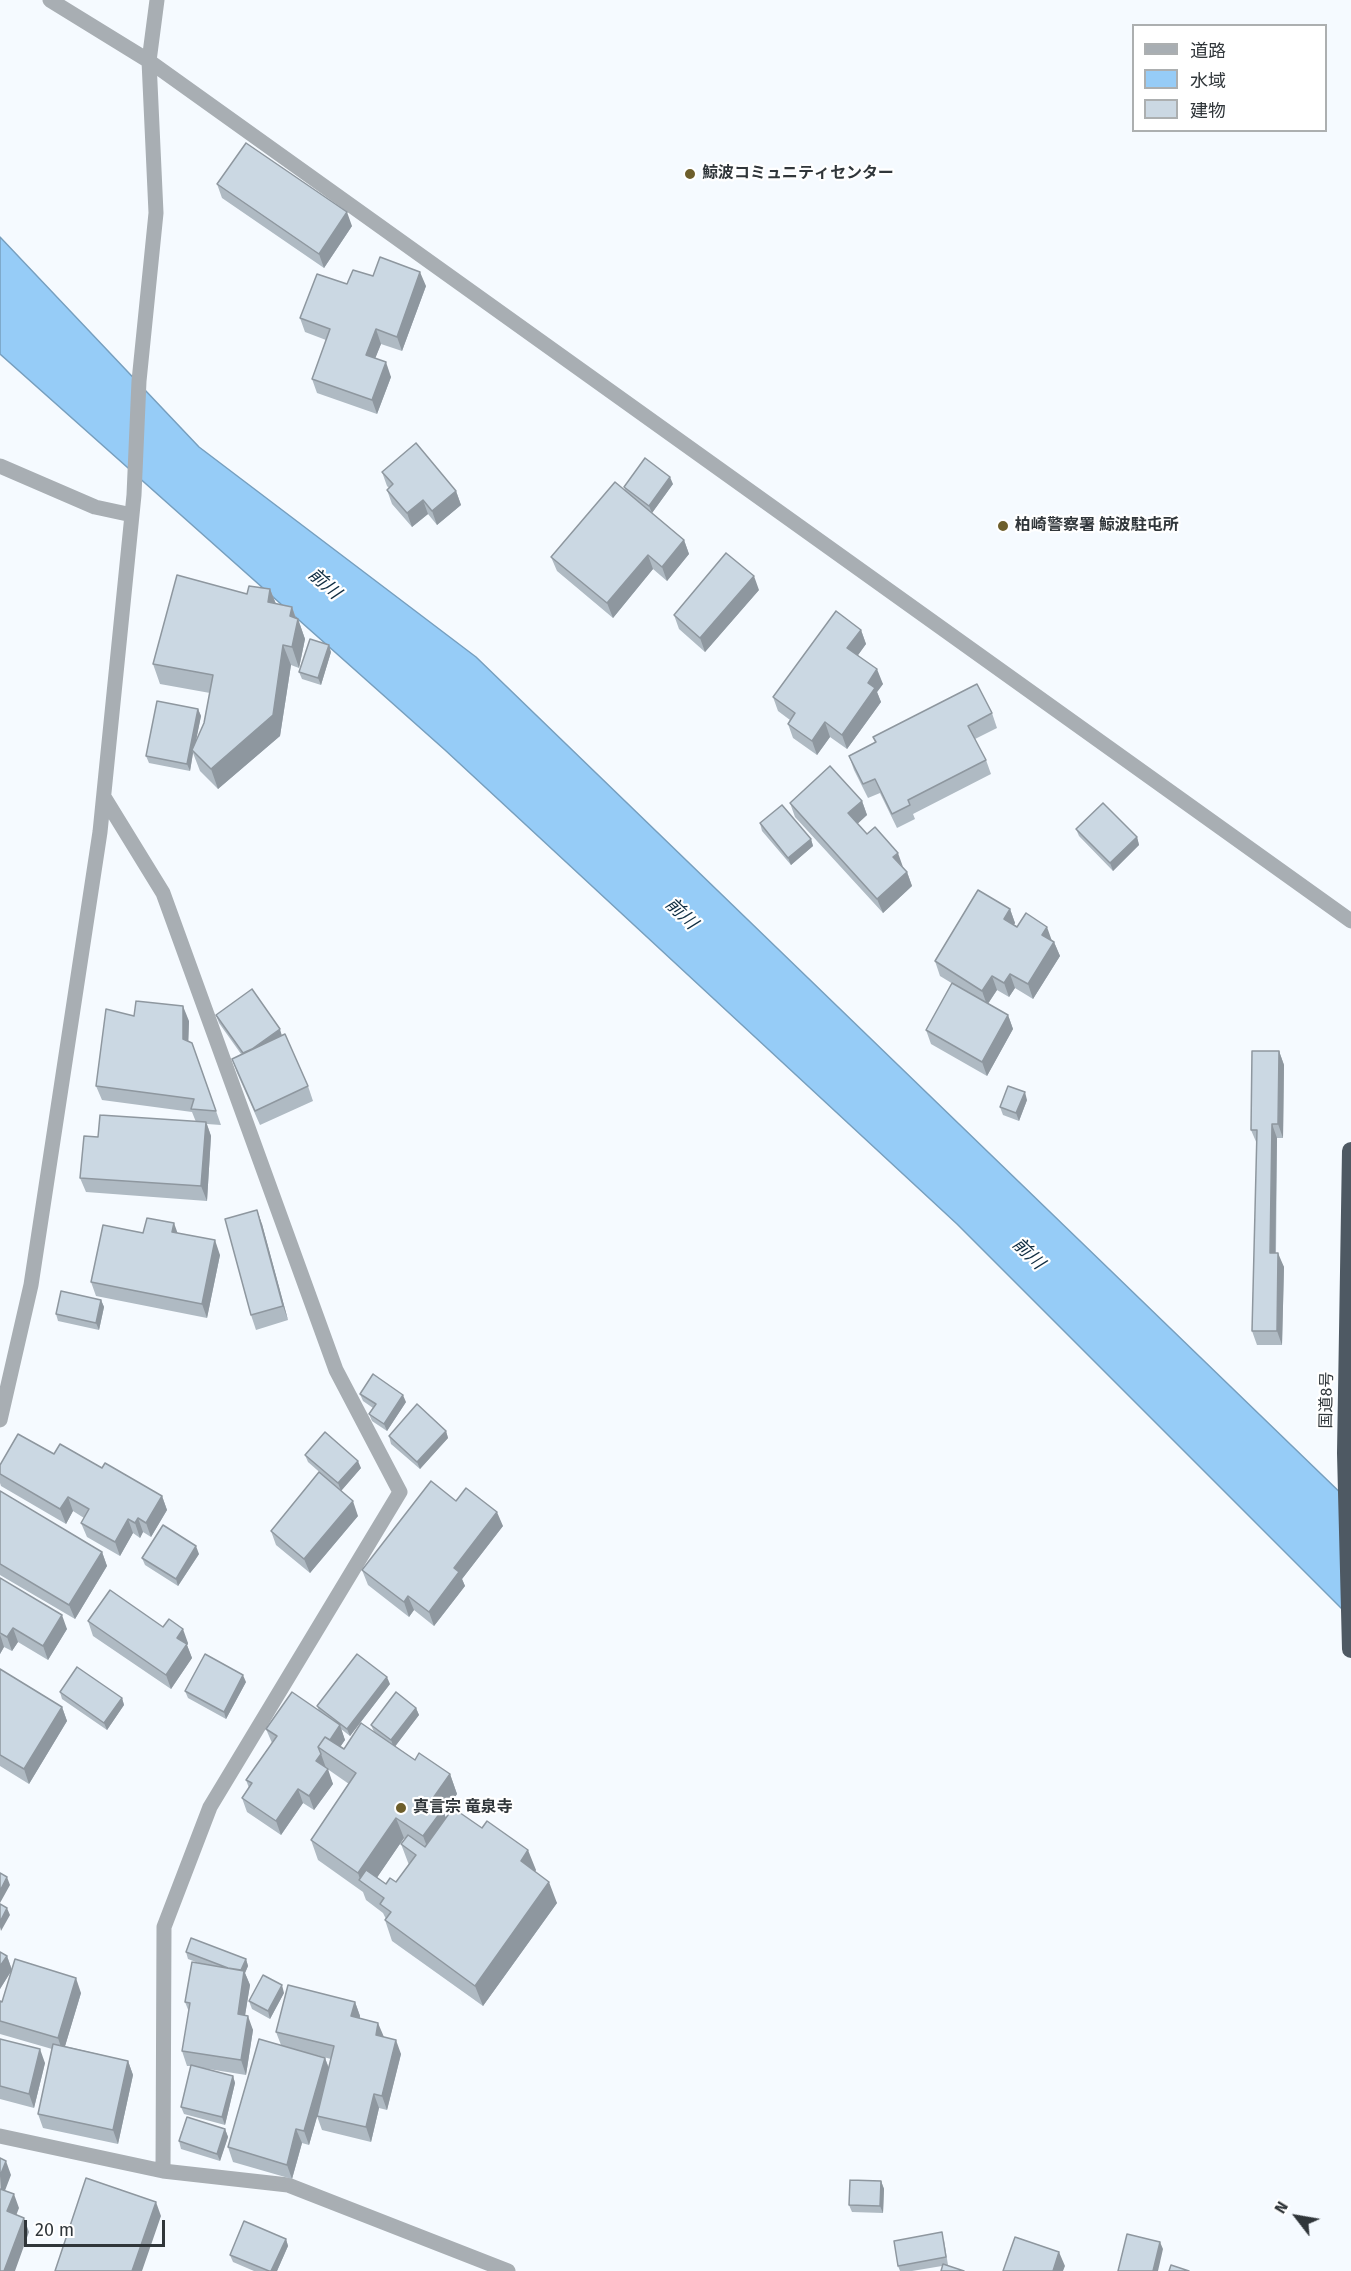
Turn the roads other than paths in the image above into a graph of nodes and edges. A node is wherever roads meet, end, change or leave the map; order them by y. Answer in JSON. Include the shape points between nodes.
{"nodes":[{"id":1,"x":50,"y":0,"type":"edge"},
{"id":2,"x":158,"y":0,"type":"edge"},
{"id":3,"x":149,"y":62,"type":"junction"},
{"id":4,"x":0,"y":466,"type":"edge"},
{"id":5,"x":132,"y":515,"type":"junction"},
{"id":6,"x":104,"y":797,"type":"junction"},
{"id":7,"x":1351,"y":921,"type":"edge"},
{"id":8,"x":1351,"y":1151,"type":"edge"},
{"id":9,"x":0,"y":1420,"type":"edge"},
{"id":10,"x":1351,"y":1649,"type":"edge"},
{"id":11,"x":0,"y":2136,"type":"edge"},
{"id":12,"x":164,"y":2171,"type":"junction"},
{"id":13,"x":508,"y":2271,"type":"edge"}],
"edges":[{"from":1,"to":3,"type":"street"},
{"from":2,"to":3,"type":"street"},
{"from":3,"to":5,"type":"street","via":[[156,213],[139,381]]},
{"from":3,"to":7,"type":"street"},
{"from":4,"to":5,"type":"street","via":[[95,507]]},
{"from":5,"to":6,"type":"street"},
{"from":6,"to":9,"type":"street","via":[[31,1285]]},
{"from":6,"to":12,"type":"street","via":[[163,893],[336,1370],[400,1492],[210,1807],[164,1927]]},
{"from":8,"to":10,"type":"highway","name":"国道8号","via":[[1346,1453]]},
{"from":11,"to":12,"type":"street"},
{"from":12,"to":13,"type":"street","via":[[288,2185]]}]}
